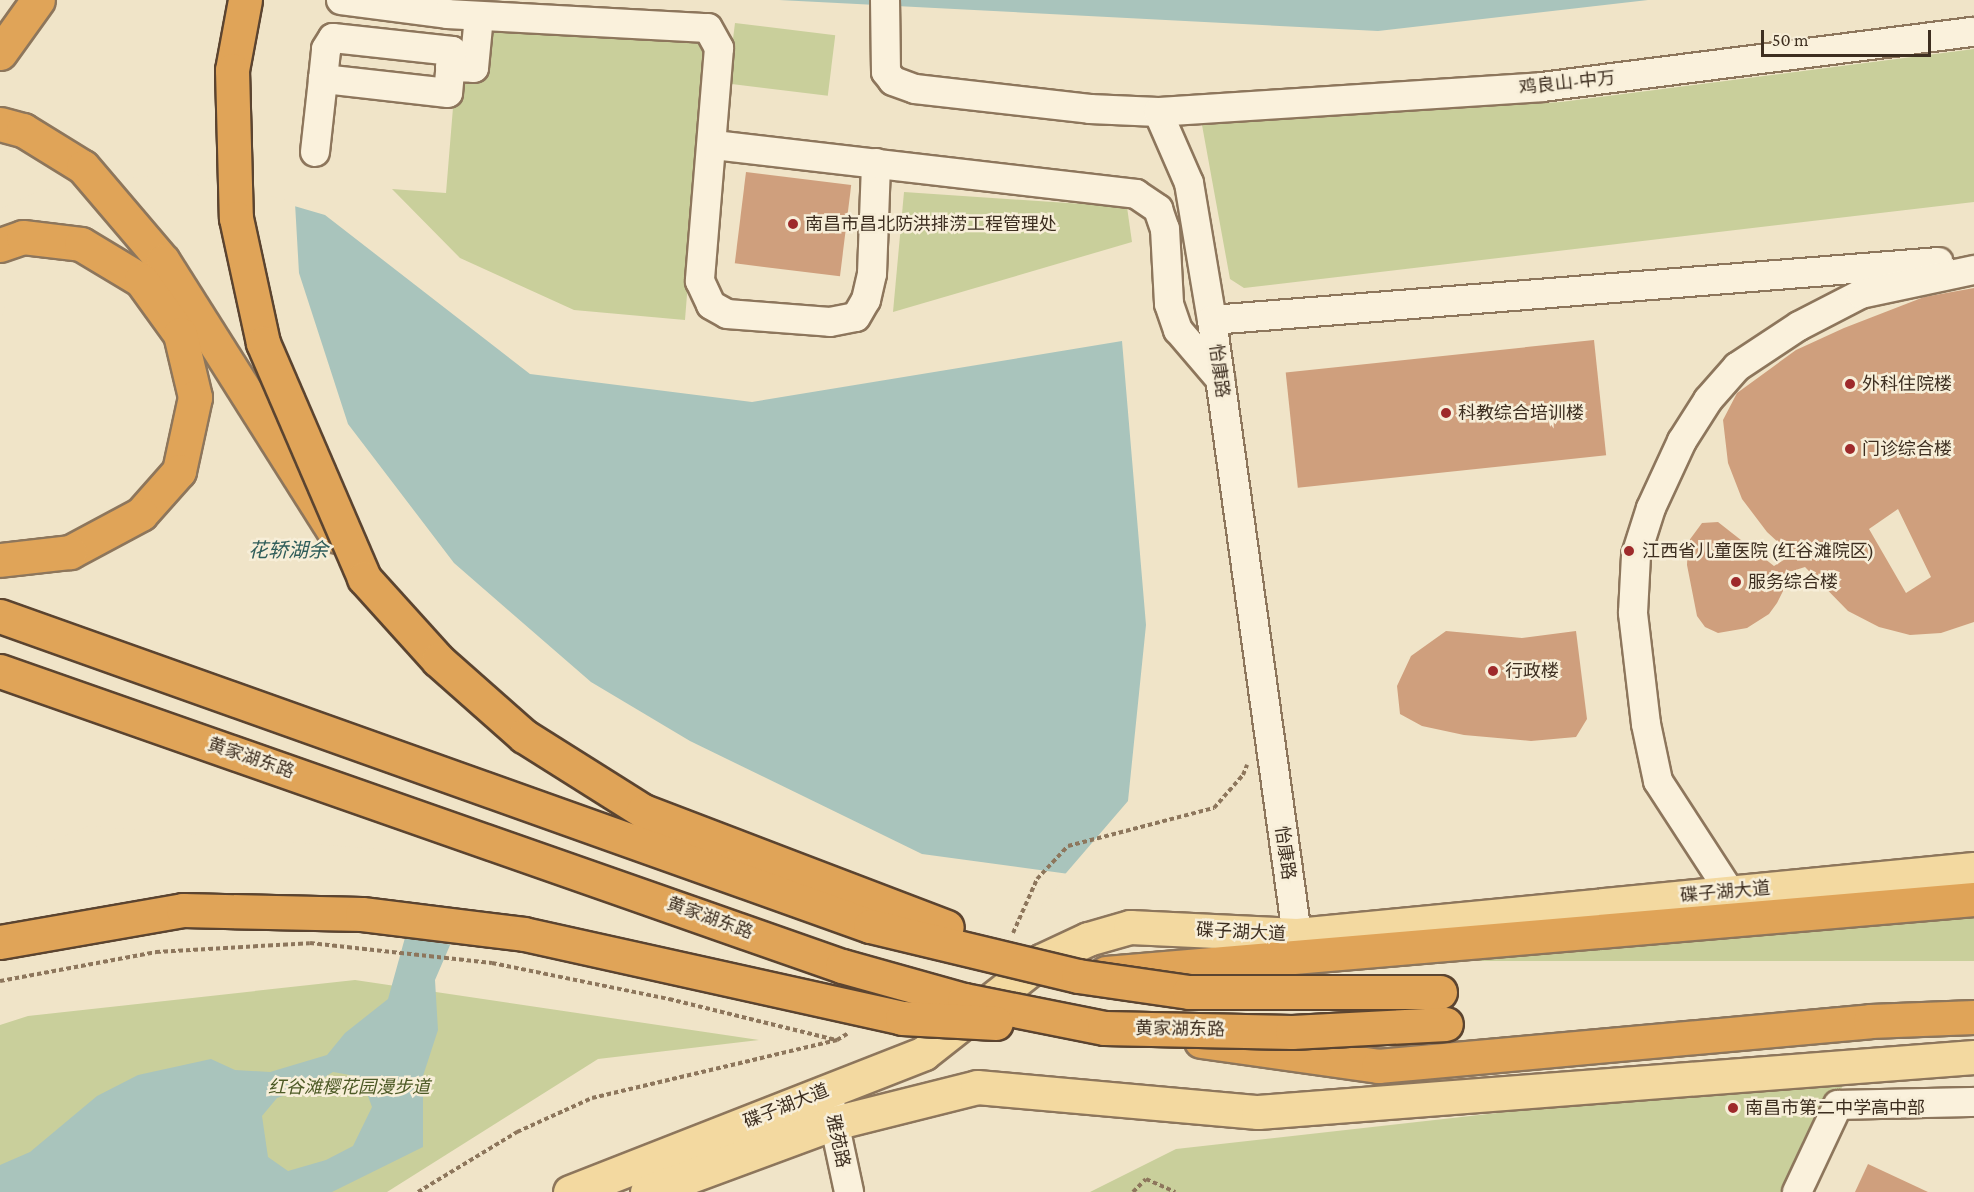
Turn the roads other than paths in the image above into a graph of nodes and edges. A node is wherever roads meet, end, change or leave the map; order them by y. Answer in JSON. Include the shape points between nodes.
{"nodes":[{"id":1,"x":38,"y":0,"type":"edge"},
{"id":2,"x":245,"y":0,"type":"edge"},
{"id":3,"x":341,"y":0,"type":"edge"},
{"id":4,"x":885,"y":0,"type":"edge"},
{"id":5,"x":479,"y":16,"type":"junction"},
{"id":6,"x":1974,"y":32,"type":"edge"},
{"id":7,"x":0,"y":53,"type":"edge"},
{"id":8,"x":450,"y":67,"type":"junction"},
{"id":9,"x":323,"y":79,"type":"junction"},
{"id":10,"x":1158,"y":112,"type":"junction"},
{"id":11,"x":0,"y":124,"type":"edge"},
{"id":12,"x":714,"y":144,"type":"junction"},
{"id":13,"x":315,"y":152,"type":"dead end"},
{"id":14,"x":876,"y":163,"type":"junction"},
{"id":15,"x":0,"y":245,"type":"edge"},
{"id":16,"x":1974,"y":259,"type":"edge"},
{"id":17,"x":1974,"y":270,"type":"edge"},
{"id":18,"x":1212,"y":320,"type":"junction"},
{"id":19,"x":1220,"y":380,"type":"junction"},
{"id":20,"x":0,"y":560,"type":"edge"},
{"id":21,"x":364,"y":578,"type":"junction"},
{"id":22,"x":0,"y":616,"type":"edge"},
{"id":23,"x":0,"y":671,"type":"edge"},
{"id":24,"x":1974,"y":869,"type":"edge"},
{"id":25,"x":1730,"y":892,"type":"junction"},
{"id":26,"x":1974,"y":899,"type":"edge"},
{"id":27,"x":1297,"y":935,"type":"junction"},
{"id":28,"x":0,"y":942,"type":"edge"},
{"id":29,"x":1078,"y":975,"type":"junction"},
{"id":30,"x":1974,"y":1017,"type":"edge"},
{"id":31,"x":1104,"y":1028,"type":"junction"},
{"id":32,"x":1974,"y":1056,"type":"edge"},
{"id":33,"x":827,"y":1089,"type":"junction"},
{"id":34,"x":1974,"y":1102,"type":"edge"},
{"id":35,"x":834,"y":1123,"type":"junction"},
{"id":36,"x":570,"y":1192,"type":"edge"},
{"id":37,"x":647,"y":1192,"type":"edge"},
{"id":38,"x":849,"y":1192,"type":"edge"},
{"id":39,"x":1797,"y":1192,"type":"edge"}],
"edges":[{"from":1,"to":7,"type":"highway"},
{"from":2,"to":21,"type":"highway","bridge":true,"via":[[232,70],[236,218],[263,343]]},
{"from":3,"to":5,"type":"street"},
{"from":4,"to":10,"type":"street","via":[[884,50],[889,76],[915,89],[1090,109]]},
{"from":5,"to":8,"type":"street","via":[[474,68]]},
{"from":5,"to":12,"type":"street","via":[[708,28],[719,48]]},
{"from":6,"to":10,"type":"street","name":"鸡良山-中万","via":[[1542,87]]},
{"from":8,"to":9,"type":"street","via":[[448,93]]},
{"from":8,"to":9,"type":"street","via":[[452,51],[333,38],[326,49]]},
{"from":9,"to":13,"type":"street"},
{"from":10,"to":18,"type":"street","name":"怡康路","via":[[1189,183]]},
{"from":11,"to":21,"type":"highway","bridge":true,"via":[[23,130],[83,167],[163,261],[251,406]]},
{"from":12,"to":14,"type":"street"},
{"from":12,"to":14,"type":"street","via":[[700,281],[711,305],[727,314],[830,322],[856,317],[866,300],[872,274]]},
{"from":14,"to":19,"type":"street","via":[[1136,194],[1158,209],[1165,229],[1169,304],[1178,330]]},
{"from":15,"to":20,"type":"highway","via":[[23,237],[81,244],[141,280],[180,334],[195,397],[179,471],[141,514],[70,552]]},
{"from":16,"to":18,"type":"street"},
{"from":17,"to":25,"type":"street","via":[[1861,294],[1798,326],[1737,367],[1707,400],[1682,441],[1651,508],[1636,555],[1633,613],[1646,724],[1658,781]]},
{"from":18,"to":19,"type":"street","name":"怡康路"},
{"from":19,"to":27,"type":"street","name":"怡康路"},
{"from":21,"to":29,"type":"highway","bridge":true,"via":[[438,660],[524,736],[643,811]]},
{"from":22,"to":29,"type":"highway","name":"黄家湖东路","bridge":true,"via":[[870,926]]},
{"from":23,"to":31,"type":"highway","name":"黄家湖东路","bridge":true,"via":[[842,966],[964,1000]]},
{"from":24,"to":25,"type":"main road","name":"碟子湖大道"},
{"from":25,"to":27,"type":"main road","name":"碟子湖大道"},
{"from":26,"to":29,"type":"highway","bridge":true},
{"from":27,"to":33,"type":"main road","name":"碟子湖大道","via":[[1130,927],[1088,939],[1041,962],[924,1053]]},
{"from":28,"to":31,"type":"highway","bridge":true,"via":[[183,910],[362,914],[524,934],[902,1018]]},
{"from":29,"to":31,"type":"highway","name":"黄家湖东路","bridge":true,"via":[[1189,993],[1440,992],[1446,1024],[1292,1032]]},
{"from":30,"to":31,"type":"highway","bridge":true,"via":[[1870,1021],[1378,1066]]},
{"from":32,"to":35,"type":"main road","name":"碟子湖大道","via":[[1258,1112],[977,1087]]},
{"from":33,"to":35,"type":"street","name":"雅苑路"},
{"from":33,"to":36,"type":"main road","name":"碟子湖大道"},
{"from":34,"to":39,"type":"street","via":[[1838,1105]]},
{"from":35,"to":37,"type":"main road","name":"碟子湖大道"},
{"from":35,"to":38,"type":"street","name":"雅苑路"}]}
